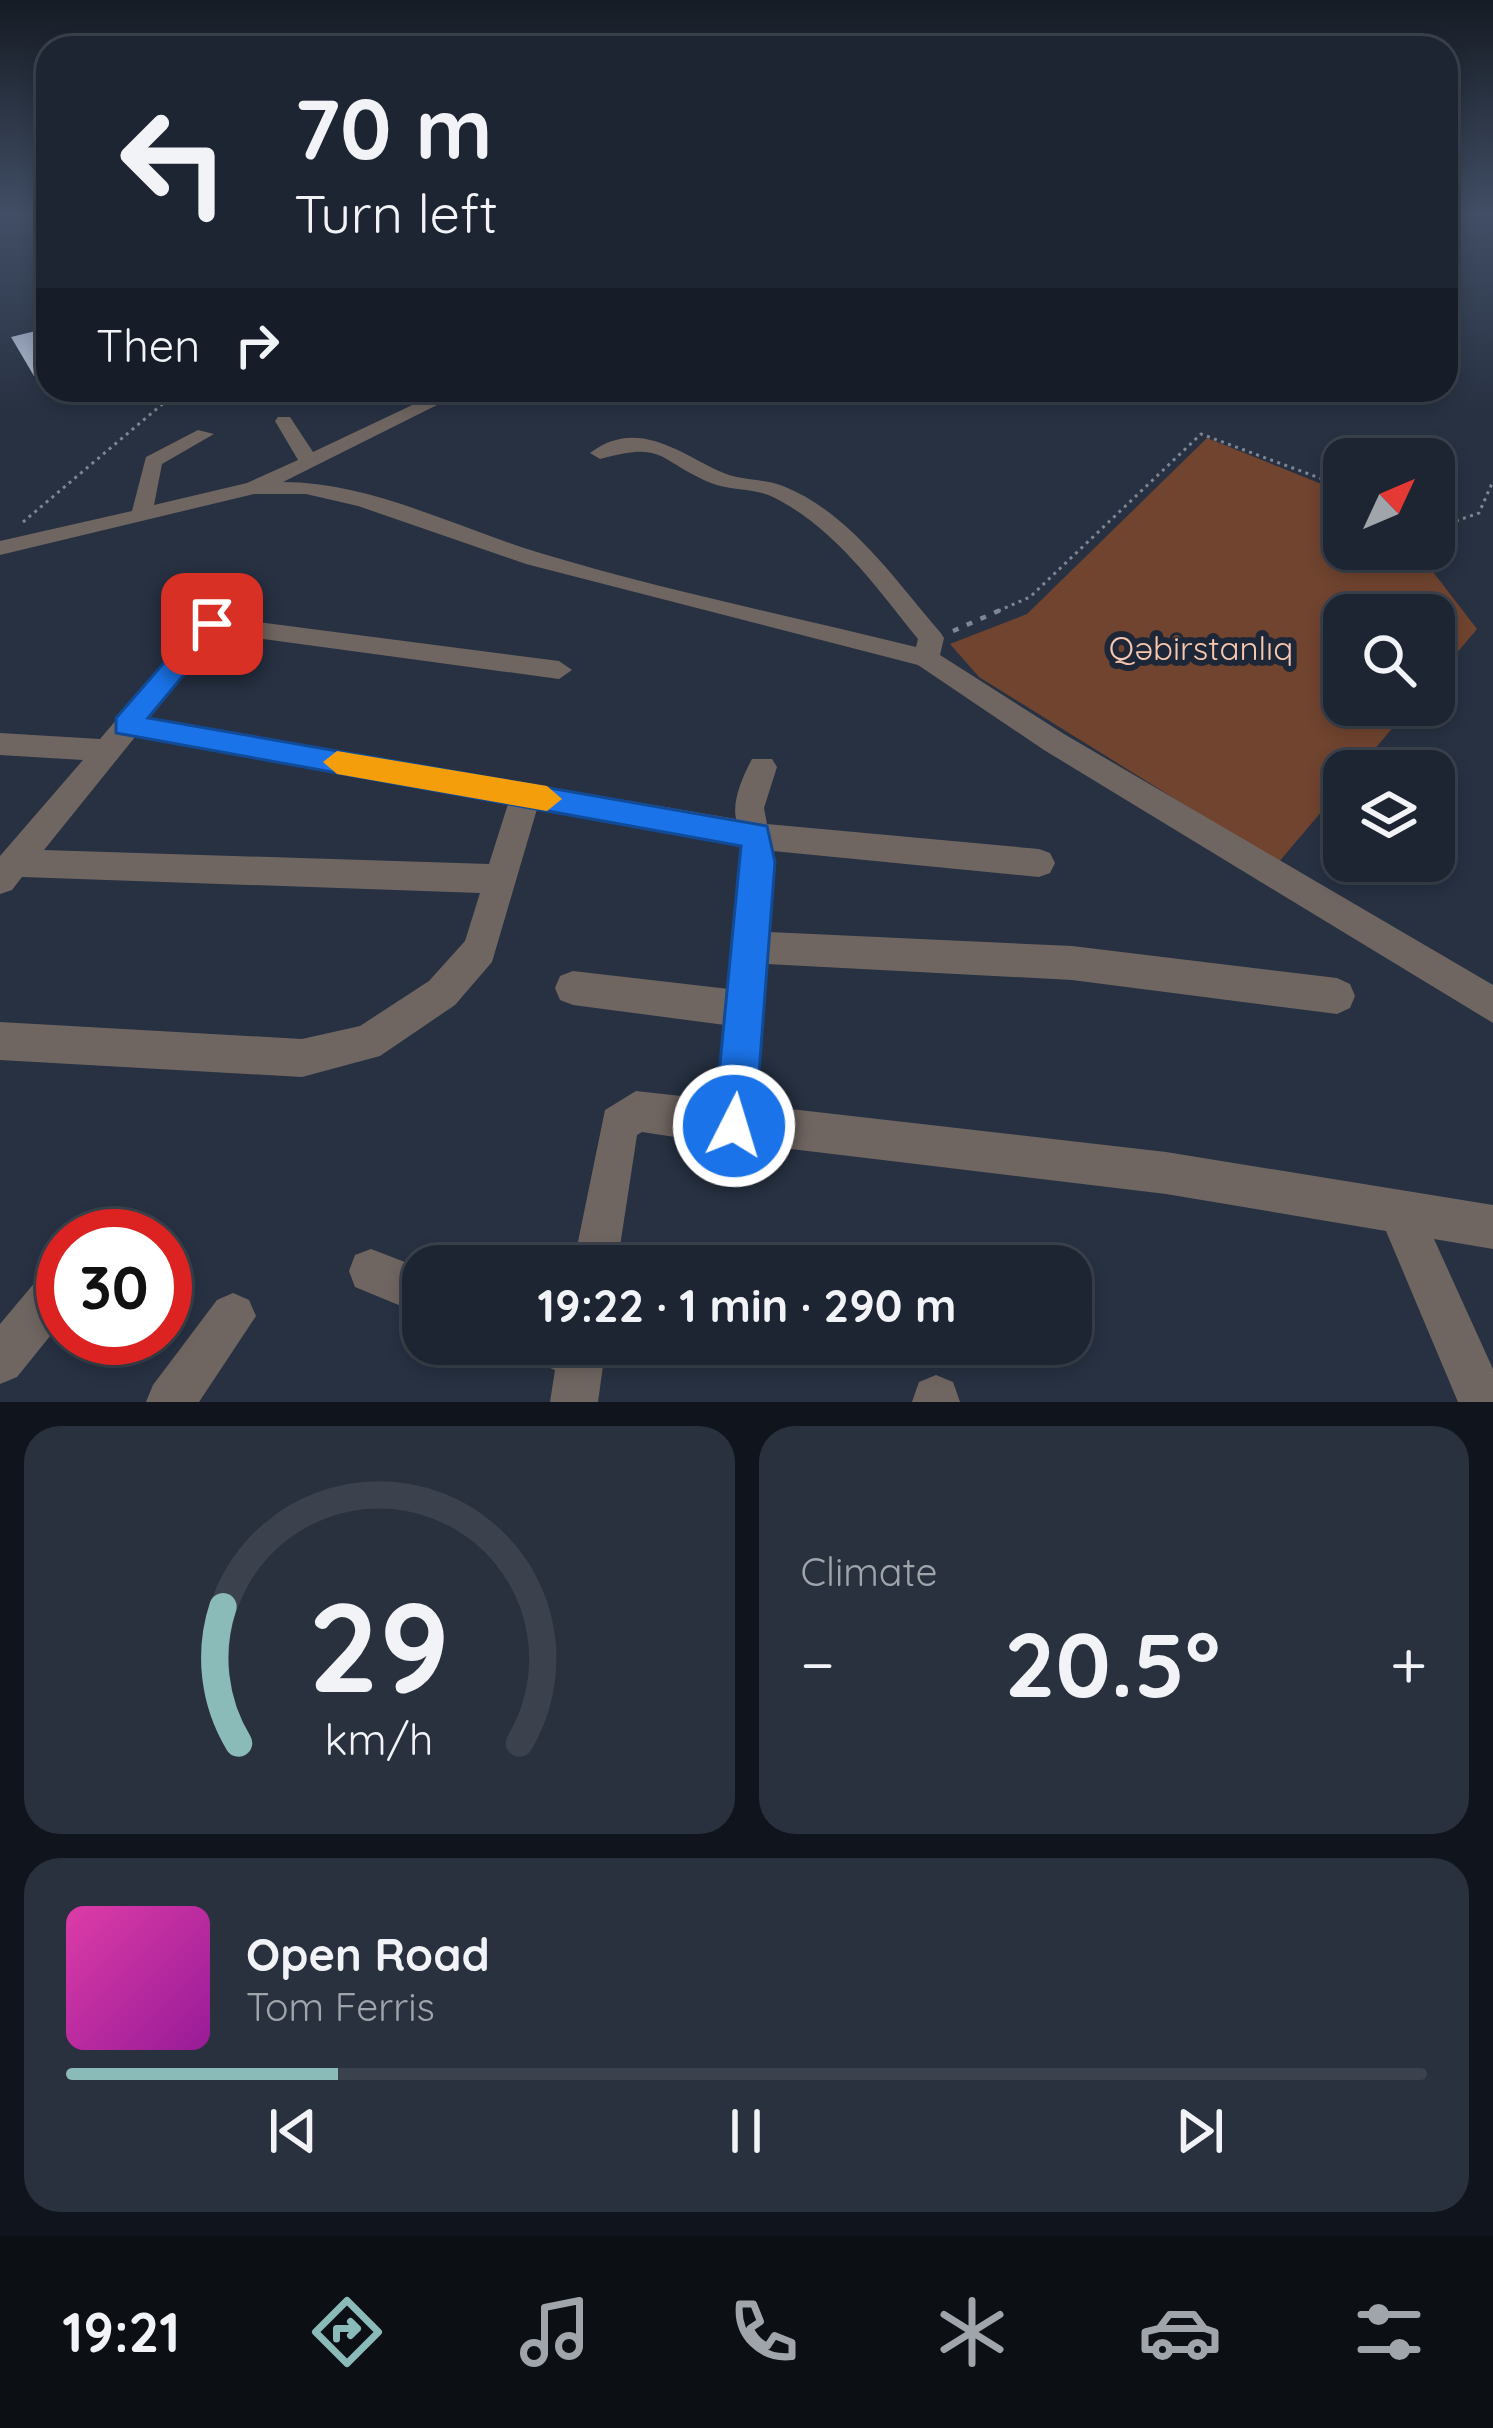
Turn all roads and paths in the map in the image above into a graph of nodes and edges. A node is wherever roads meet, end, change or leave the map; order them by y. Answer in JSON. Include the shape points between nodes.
{"nodes":[{"id":1,"x":165,"y":402,"type":"edge"},
{"id":2,"x":432,"y":402,"type":"edge"},
{"id":3,"x":284,"y":421,"type":"dead end"},
{"id":4,"x":205,"y":434,"type":"dead end"},
{"id":5,"x":600,"y":453,"type":"dead end"},
{"id":6,"x":307,"y":459,"type":"junction"},
{"id":7,"x":1323,"y":479,"type":"edge"},
{"id":8,"x":1493,"y":481,"type":"edge"},
{"id":9,"x":254,"y":488,"type":"junction"},
{"id":10,"x":142,"y":512,"type":"junction"},
{"id":11,"x":1455,"y":521,"type":"edge"},
{"id":12,"x":18,"y":526,"type":"dead end"},
{"id":13,"x":0,"y":548,"type":"edge"},
{"id":14,"x":928,"y":648,"type":"junction"},
{"id":15,"x":559,"y":670,"type":"dead end"},
{"id":16,"x":126,"y":725,"type":"junction"},
{"id":17,"x":0,"y":744,"type":"edge"},
{"id":18,"x":106,"y":750,"type":"junction"},
{"id":19,"x":762,"y":767,"type":"dead end"},
{"id":20,"x":526,"y":795,"type":"junction"},
{"id":21,"x":756,"y":835,"type":"junction"},
{"id":22,"x":1039,"y":862,"type":"dead end"},
{"id":23,"x":7,"y":872,"type":"edge"},
{"id":24,"x":501,"y":877,"type":"junction"},
{"id":25,"x":751,"y":947,"type":"junction"},
{"id":26,"x":573,"y":988,"type":"dead end"},
{"id":27,"x":1336,"y":996,"type":"dead end"},
{"id":28,"x":1493,"y":1005,"type":"edge"},
{"id":29,"x":746,"y":1009,"type":"junction"},
{"id":30,"x":0,"y":1040,"type":"edge"},
{"id":31,"x":734,"y":1126,"type":"junction"},
{"id":32,"x":1399,"y":1211,"type":"junction"},
{"id":33,"x":1493,"y":1227,"type":"edge"},
{"id":34,"x":599,"y":1245,"type":"edge"},
{"id":35,"x":371,"y":1271,"type":"dead end"},
{"id":36,"x":402,"y":1284,"type":"edge"},
{"id":37,"x":233,"y":1316,"type":"dead end"},
{"id":38,"x":36,"y":1317,"type":"edge"},
{"id":39,"x":0,"y":1360,"type":"edge"},
{"id":40,"x":170,"y":1402,"type":"edge"},
{"id":41,"x":1483,"y":1402,"type":"edge"}],
"edges":[{"from":1,"to":12,"type":"path"},
{"from":2,"to":6,"type":"street"},
{"from":3,"to":6,"type":"street"},
{"from":4,"to":10,"type":"street","via":[[153,460]]},
{"from":5,"to":14,"type":"street","via":[[653,441],[718,479],[781,493],[850,541]]},
{"from":6,"to":9,"type":"street"},
{"from":7,"to":14,"type":"path","via":[[1201,434],[1030,597]]},
{"from":8,"to":11,"type":"path","via":[[1479,513]]},
{"from":9,"to":10,"type":"street"},
{"from":9,"to":14,"type":"street","via":[[306,488],[364,501],[534,559]]},
{"from":10,"to":13,"type":"street"},
{"from":14,"to":28,"type":"street","via":[[1054,742]]},
{"from":15,"to":16,"type":"street","via":[[212,624]]},
{"from":16,"to":18,"type":"street"},
{"from":16,"to":20,"type":"street"},
{"from":17,"to":18,"type":"street"},
{"from":18,"to":23,"type":"street"},
{"from":19,"to":21,"type":"street","via":[[749,808]]},
{"from":20,"to":21,"type":"street"},
{"from":20,"to":24,"type":"street"},
{"from":21,"to":22,"type":"street"},
{"from":21,"to":25,"type":"street"},
{"from":23,"to":24,"type":"street"},
{"from":24,"to":30,"type":"street","via":[[480,950],[442,993],[368,1043],[302,1058]]},
{"from":25,"to":27,"type":"street","via":[[1072,963]]},
{"from":25,"to":29,"type":"street"},
{"from":26,"to":29,"type":"street"},
{"from":29,"to":31,"type":"street"},
{"from":31,"to":32,"type":"street","via":[[1166,1173]]},
{"from":31,"to":34,"type":"street","via":[[636,1111],[619,1124]]},
{"from":32,"to":33,"type":"street"},
{"from":32,"to":41,"type":"street"},
{"from":35,"to":36,"type":"street"},
{"from":37,"to":40,"type":"street"},
{"from":38,"to":39,"type":"street"}]}
